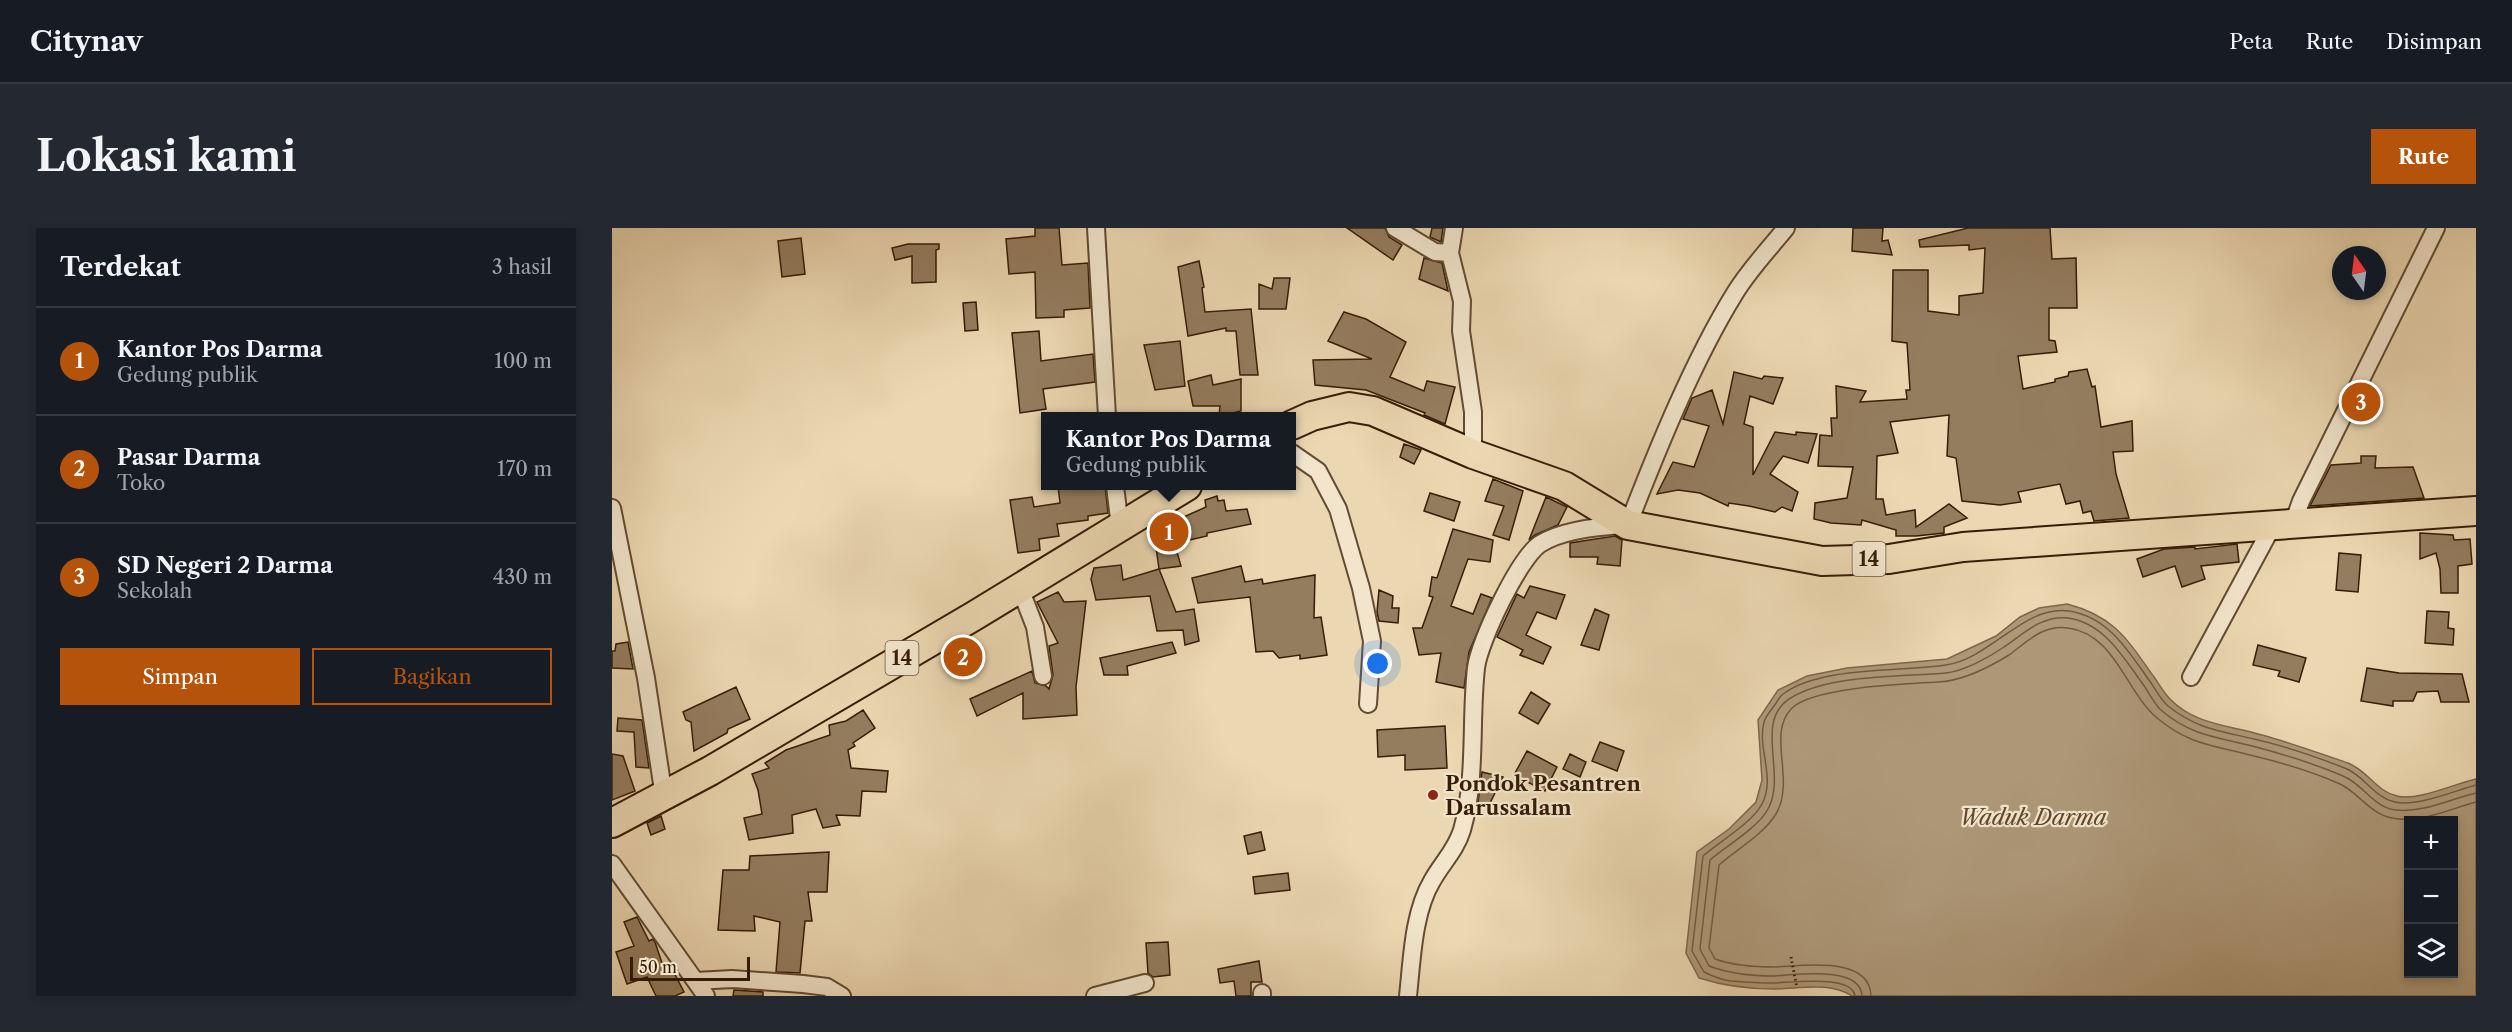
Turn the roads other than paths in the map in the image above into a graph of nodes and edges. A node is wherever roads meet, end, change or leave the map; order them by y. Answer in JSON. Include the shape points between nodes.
{"nodes":[{"id":1,"x":1096,"y":228,"type":"edge"},
{"id":2,"x":1395,"y":228,"type":"edge"},
{"id":3,"x":1454,"y":228,"type":"edge"},
{"id":4,"x":1786,"y":228,"type":"edge"},
{"id":5,"x":2436,"y":228,"type":"edge"},
{"id":6,"x":1450,"y":253,"type":"junction"},
{"id":7,"x":1107,"y":412,"type":"edge"},
{"id":8,"x":1296,"y":423,"type":"edge"},
{"id":9,"x":1473,"y":454,"type":"junction"},
{"id":10,"x":1296,"y":456,"type":"edge"},
{"id":11,"x":1115,"y":490,"type":"edge"},
{"id":12,"x":1180,"y":490,"type":"edge"},
{"id":13,"x":612,"y":507,"type":"edge"},
{"id":14,"x":2476,"y":511,"type":"edge"},
{"id":15,"x":1628,"y":525,"type":"junction"},
{"id":16,"x":2283,"y":525,"type":"junction"},
{"id":17,"x":1120,"y":527,"type":"junction"},
{"id":18,"x":1020,"y":588,"type":"junction"},
{"id":19,"x":1043,"y":676,"type":"dead end"},
{"id":20,"x":2191,"y":677,"type":"dead end"},
{"id":21,"x":1368,"y":704,"type":"dead end"},
{"id":22,"x":664,"y":796,"type":"junction"},
{"id":23,"x":612,"y":823,"type":"edge"},
{"id":24,"x":612,"y":864,"type":"edge"},
{"id":25,"x":696,"y":981,"type":"junction"},
{"id":26,"x":1145,"y":983,"type":"dead end"},
{"id":27,"x":706,"y":996,"type":"edge"},
{"id":28,"x":842,"y":996,"type":"edge"},
{"id":29,"x":1095,"y":996,"type":"edge"},
{"id":30,"x":1408,"y":996,"type":"edge"}],
"edges":[{"from":1,"to":7,"type":"street"},
{"from":2,"to":6,"type":"street","via":[[1435,252]]},
{"from":3,"to":6,"type":"street"},
{"from":4,"to":15,"type":"street","via":[[1730,302],[1692,374]]},
{"from":5,"to":16,"type":"street","via":[[2301,501]]},
{"from":6,"to":9,"type":"street","via":[[1462,301],[1461,331],[1473,412]]},
{"from":8,"to":9,"type":"highway","number":"14","via":[[1349,407],[1373,411]]},
{"from":9,"to":15,"type":"highway","number":"14","via":[[1564,486]]},
{"from":10,"to":21,"type":"street","via":[[1318,471],[1338,509],[1361,588],[1372,641]]},
{"from":11,"to":17,"type":"street"},
{"from":12,"to":17,"type":"highway","number":"14"},
{"from":13,"to":22,"type":"street","via":[[646,678]]},
{"from":14,"to":16,"type":"highway","number":"14"},
{"from":15,"to":16,"type":"highway","number":"14","via":[[1822,561],[1889,559],[1963,547]]},
{"from":15,"to":30,"type":"street","via":[[1597,526],[1538,545],[1496,611],[1476,665],[1471,783],[1461,832],[1452,854],[1431,882],[1419,916]]},
{"from":16,"to":20,"type":"street"},
{"from":17,"to":18,"type":"highway","number":"14"},
{"from":18,"to":19,"type":"street","via":[[1035,627]]},
{"from":18,"to":22,"type":"highway","number":"14"},
{"from":22,"to":23,"type":"highway","number":"14"},
{"from":24,"to":25,"type":"street"},
{"from":25,"to":27,"type":"street"},
{"from":25,"to":28,"type":"street","via":[[803,984],[828,987]]},
{"from":26,"to":29,"type":"street"}]}
